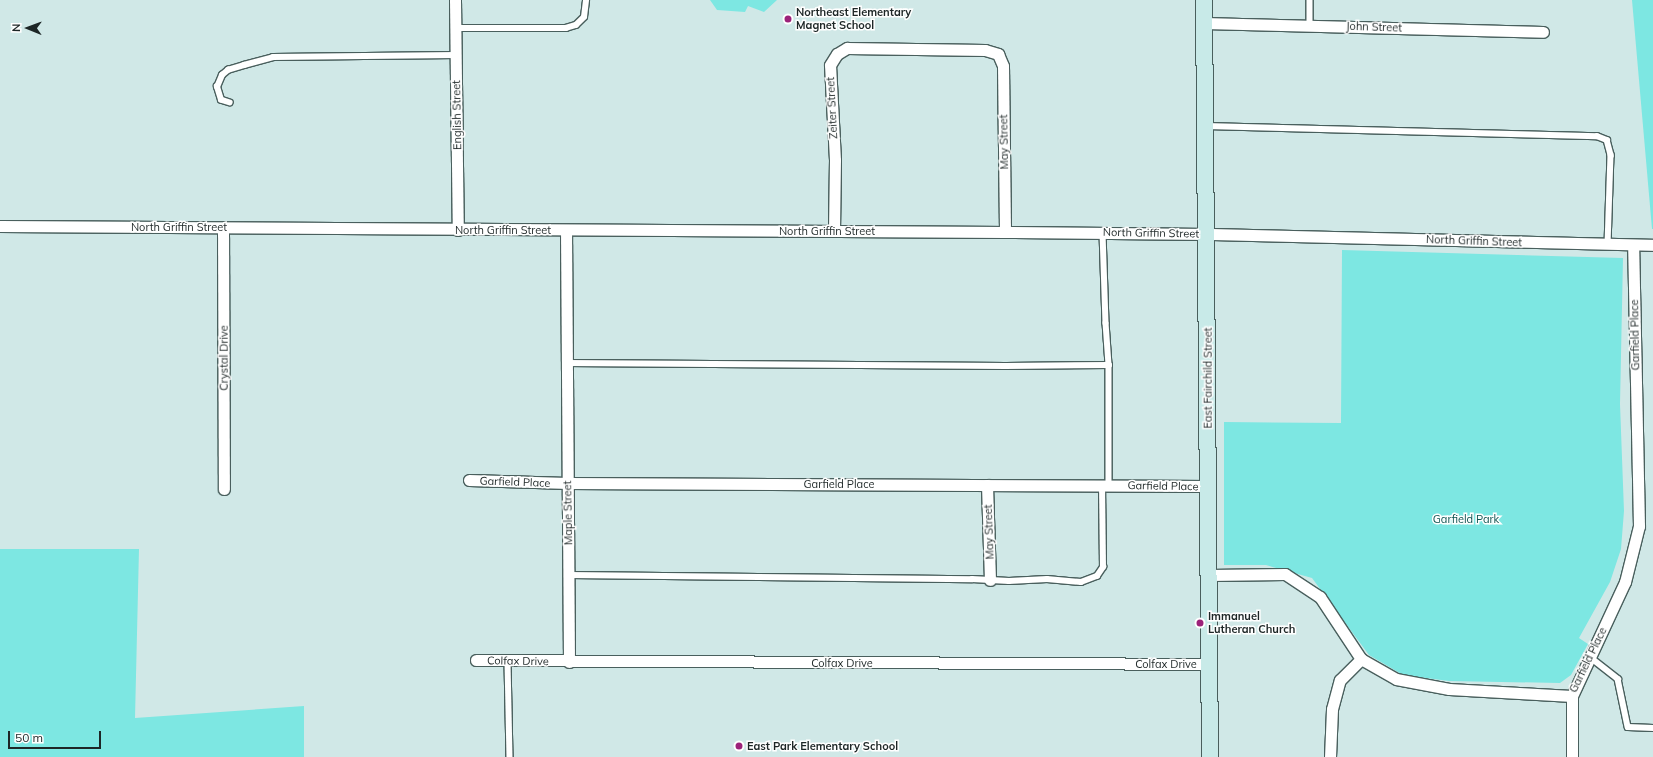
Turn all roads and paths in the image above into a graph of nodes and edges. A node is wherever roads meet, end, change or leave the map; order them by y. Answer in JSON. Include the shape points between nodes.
{"nodes":[{"id":1,"x":455,"y":0,"type":"edge"},
{"id":2,"x":586,"y":0,"type":"edge"},
{"id":3,"x":1204,"y":0,"type":"edge"},
{"id":4,"x":1310,"y":0,"type":"edge"},
{"id":5,"x":1204,"y":23,"type":"junction"},
{"id":6,"x":1310,"y":26,"type":"junction"},
{"id":7,"x":456,"y":28,"type":"junction"},
{"id":8,"x":1543,"y":32,"type":"dead end"},
{"id":9,"x":998,"y":54,"type":"joint"},
{"id":10,"x":456,"y":55,"type":"junction"},
{"id":11,"x":230,"y":102,"type":"dead end"},
{"id":12,"x":1206,"y":126,"type":"junction"},
{"id":13,"x":0,"y":226,"type":"edge"},
{"id":14,"x":223,"y":228,"type":"junction"},
{"id":15,"x":458,"y":230,"type":"junction"},
{"id":16,"x":566,"y":230,"type":"junction"},
{"id":17,"x":834,"y":231,"type":"junction"},
{"id":18,"x":1005,"y":232,"type":"junction"},
{"id":19,"x":1103,"y":233,"type":"junction"},
{"id":20,"x":1207,"y":234,"type":"junction"},
{"id":21,"x":1608,"y":245,"type":"junction"},
{"id":22,"x":1653,"y":245,"type":"edge"},
{"id":23,"x":1633,"y":246,"type":"junction"},
{"id":24,"x":566,"y":363,"type":"junction"},
{"id":25,"x":1109,"y":365,"type":"junction"},
{"id":26,"x":469,"y":480,"type":"dead end"},
{"id":27,"x":568,"y":483,"type":"junction"},
{"id":28,"x":987,"y":485,"type":"junction"},
{"id":29,"x":1105,"y":485,"type":"junction"},
{"id":30,"x":1208,"y":486,"type":"junction"},
{"id":31,"x":224,"y":489,"type":"dead end"},
{"id":32,"x":569,"y":575,"type":"junction"},
{"id":33,"x":1208,"y":576,"type":"junction"},
{"id":34,"x":990,"y":580,"type":"junction"},
{"id":35,"x":1590,"y":657,"type":"junction"},
{"id":36,"x":1361,"y":659,"type":"junction"},
{"id":37,"x":476,"y":660,"type":"dead end"},
{"id":38,"x":508,"y":662,"type":"junction"},
{"id":39,"x":569,"y":662,"type":"junction"},
{"id":40,"x":1209,"y":664,"type":"junction"},
{"id":41,"x":1572,"y":696,"type":"junction"},
{"id":42,"x":1653,"y":728,"type":"edge"},
{"id":43,"x":510,"y":757,"type":"edge"},
{"id":44,"x":1210,"y":757,"type":"edge"},
{"id":45,"x":1330,"y":757,"type":"edge"},
{"id":46,"x":1572,"y":757,"type":"edge"}],
"edges":[{"from":1,"to":7,"type":"street","name":"English Street"},
{"from":2,"to":7,"type":"lane","via":[[584,17],[576,25],[566,28]]},
{"from":3,"to":5,"type":"street","name":"East Fairchild Street"},
{"from":4,"to":6,"type":"lane"},
{"from":5,"to":6,"type":"street","name":"John Street"},
{"from":5,"to":12,"type":"street","name":"East Fairchild Street"},
{"from":6,"to":8,"type":"street","name":"John Street"},
{"from":7,"to":10,"type":"street","name":"English Street"},
{"from":9,"to":17,"type":"street","name":"Zeiter Street","via":[[985,50],[847,48],[837,54],[830,65],[835,160]]},
{"from":9,"to":18,"type":"street","name":"May Street","via":[[1003,66]]},
{"from":10,"to":11,"type":"lane","via":[[273,57],[244,64],[222,75],[217,87],[221,100]]},
{"from":10,"to":15,"type":"street","name":"English Street"},
{"from":12,"to":20,"type":"street","name":"East Fairchild Street"},
{"from":12,"to":21,"type":"lane","via":[[1597,136],[1607,140],[1611,155]]},
{"from":13,"to":14,"type":"street","name":"North Griffin Street"},
{"from":14,"to":15,"type":"street","name":"North Griffin Street"},
{"from":14,"to":31,"type":"street","name":"Crystal Drive"},
{"from":15,"to":16,"type":"street","name":"North Griffin Street"},
{"from":16,"to":17,"type":"street","name":"North Griffin Street"},
{"from":16,"to":24,"type":"street","name":"Maple Street"},
{"from":17,"to":18,"type":"street","name":"North Griffin Street"},
{"from":18,"to":19,"type":"street","name":"North Griffin Street"},
{"from":19,"to":20,"type":"street","name":"North Griffin Street"},
{"from":19,"to":25,"type":"lane"},
{"from":20,"to":21,"type":"street","name":"North Griffin Street"},
{"from":20,"to":30,"type":"street","name":"East Fairchild Street"},
{"from":21,"to":23,"type":"street","name":"North Griffin Street"},
{"from":22,"to":23,"type":"street","name":"North Griffin Street"},
{"from":23,"to":35,"type":"street","name":"Garfield Place","via":[[1639,526],[1625,582]]},
{"from":24,"to":25,"type":"lane"},
{"from":24,"to":27,"type":"street","name":"Maple Street"},
{"from":25,"to":29,"type":"lane"},
{"from":26,"to":27,"type":"street","name":"Garfield Place"},
{"from":27,"to":28,"type":"street","name":"Garfield Place"},
{"from":27,"to":32,"type":"street","name":"Maple Street"},
{"from":28,"to":29,"type":"street","name":"Garfield Place"},
{"from":28,"to":34,"type":"street","name":"May Street"},
{"from":29,"to":30,"type":"street","name":"Garfield Place"},
{"from":29,"to":34,"type":"lane","via":[[1102,568],[1097,576],[1081,582],[1047,579]]},
{"from":30,"to":33,"type":"street","name":"East Fairchild Street"},
{"from":32,"to":34,"type":"lane"},
{"from":32,"to":39,"type":"street","name":"Maple Street"},
{"from":33,"to":36,"type":"street","name":"Garfield Place","via":[[1285,574],[1320,597]]},
{"from":33,"to":40,"type":"street","name":"East Fairchild Street"},
{"from":35,"to":41,"type":"street","name":"Garfield Place"},
{"from":35,"to":42,"type":"lane","via":[[1618,679],[1628,727]]},
{"from":36,"to":41,"type":"street","name":"Garfield Place","via":[[1396,679],[1449,689]]},
{"from":36,"to":45,"type":"street","via":[[1340,680],[1332,709]]},
{"from":37,"to":38,"type":"street","name":"Colfax Drive"},
{"from":38,"to":39,"type":"street","name":"Colfax Drive"},
{"from":38,"to":43,"type":"lane"},
{"from":39,"to":40,"type":"street","name":"Colfax Drive"},
{"from":40,"to":44,"type":"street","name":"East Fairchild Street"},
{"from":41,"to":46,"type":"street"}]}
